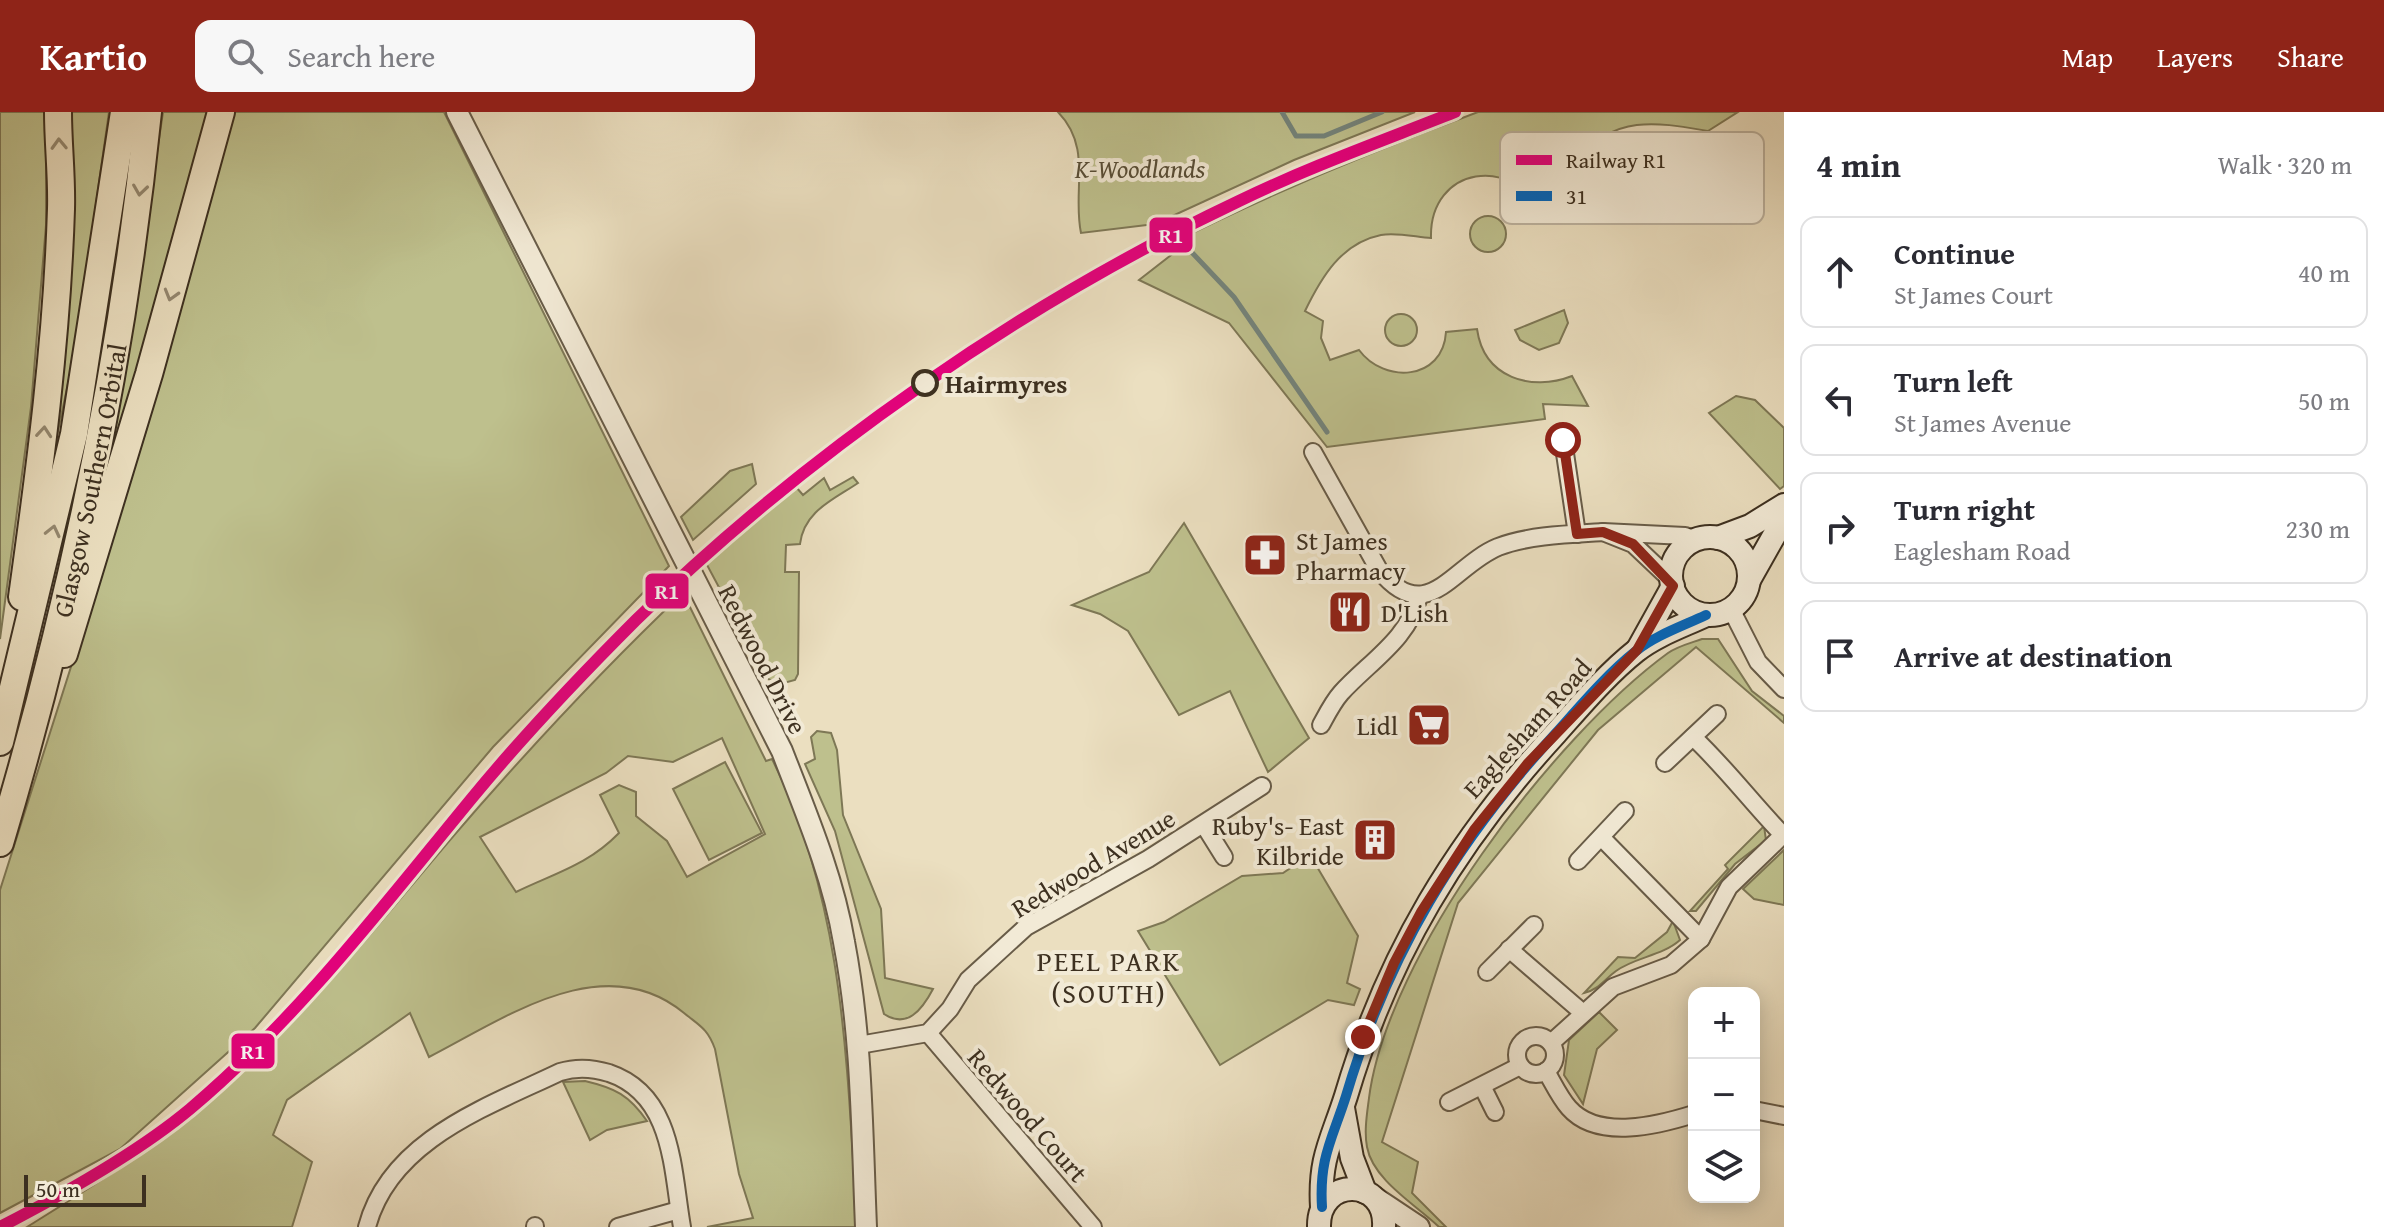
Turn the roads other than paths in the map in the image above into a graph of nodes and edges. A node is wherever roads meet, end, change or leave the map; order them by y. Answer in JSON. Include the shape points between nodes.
{"nodes":[{"id":1,"x":58,"y":112,"type":"edge"},
{"id":2,"x":124,"y":112,"type":"edge"},
{"id":3,"x":148,"y":112,"type":"edge"},
{"id":4,"x":221,"y":112,"type":"edge"},
{"id":5,"x":457,"y":112,"type":"edge"},
{"id":6,"x":1563,"y":440,"type":"dead end"},
{"id":7,"x":1313,"y":452,"type":"dead end"},
{"id":8,"x":1784,"y":505,"type":"edge"},
{"id":9,"x":1784,"y":518,"type":"edge"},
{"id":10,"x":1603,"y":532,"type":"junction"},
{"id":11,"x":1577,"y":534,"type":"junction"},
{"id":12,"x":1707,"y":539,"type":"junction"},
{"id":13,"x":1749,"y":580,"type":"junction"},
{"id":14,"x":1672,"y":583,"type":"junction"},
{"id":15,"x":1419,"y":596,"type":"junction"},
{"id":16,"x":1731,"y":609,"type":"junction"},
{"id":17,"x":1706,"y":615,"type":"junction"},
{"id":18,"x":1637,"y":650,"type":"junction"},
{"id":19,"x":1784,"y":689,"type":"edge"},
{"id":20,"x":1717,"y":714,"type":"dead end"},
{"id":21,"x":1321,"y":725,"type":"dead end"},
{"id":22,"x":2,"y":737,"type":"edge"},
{"id":23,"x":1693,"y":737,"type":"junction"},
{"id":24,"x":28,"y":746,"type":"junction"},
{"id":25,"x":1665,"y":763,"type":"dead end"},
{"id":26,"x":1262,"y":786,"type":"dead end"},
{"id":27,"x":1625,"y":811,"type":"dead end"},
{"id":28,"x":1204,"y":825,"type":"junction"},
{"id":29,"x":1784,"y":835,"type":"edge"},
{"id":30,"x":1602,"y":838,"type":"junction"},
{"id":31,"x":0,"y":843,"type":"edge"},
{"id":32,"x":1224,"y":857,"type":"dead end"},
{"id":33,"x":1578,"y":861,"type":"dead end"},
{"id":34,"x":1534,"y":925,"type":"dead end"},
{"id":35,"x":1701,"y":939,"type":"junction"},
{"id":36,"x":1509,"y":949,"type":"junction"},
{"id":37,"x":1487,"y":972,"type":"dead end"},
{"id":38,"x":1582,"y":1012,"type":"junction"},
{"id":39,"x":928,"y":1033,"type":"junction"},
{"id":40,"x":1551,"y":1043,"type":"junction"},
{"id":41,"x":859,"y":1045,"type":"junction"},
{"id":42,"x":1520,"y":1066,"type":"junction"},
{"id":43,"x":1546,"y":1071,"type":"junction"},
{"id":44,"x":1482,"y":1086,"type":"junction"},
{"id":45,"x":1449,"y":1102,"type":"dead end"},
{"id":46,"x":1342,"y":1107,"type":"junction"},
{"id":47,"x":1760,"y":1111,"type":"edge"},
{"id":48,"x":1495,"y":1112,"type":"dead end"},
{"id":49,"x":1688,"y":1116,"type":"edge"},
{"id":50,"x":1784,"y":1116,"type":"edge"},
{"id":51,"x":1369,"y":1194,"type":"junction"},
{"id":52,"x":679,"y":1210,"type":"junction"},
{"id":53,"x":1321,"y":1217,"type":"edge"},
{"id":54,"x":367,"y":1227,"type":"edge"},
{"id":55,"x":618,"y":1227,"type":"edge"},
{"id":56,"x":682,"y":1227,"type":"edge"},
{"id":57,"x":866,"y":1227,"type":"edge"},
{"id":58,"x":1093,"y":1227,"type":"edge"},
{"id":59,"x":1384,"y":1227,"type":"edge"},
{"id":60,"x":1419,"y":1227,"type":"edge"}],
"edges":[{"from":22,"to":1,"type":"highway","one_way":true,"via":[[41,467],[61,207]]},
{"from":22,"to":2,"type":"highway","name":"Glasgow Southern Orbital","one_way":true,"via":[[74,434]]},
{"from":3,"to":24,"type":"highway","name":"Glasgow Southern Orbital","one_way":true,"via":[[95,464]]},
{"from":4,"to":24,"type":"highway","one_way":true,"via":[[76,624]]},
{"from":5,"to":41,"type":"street","name":"Redwood Drive","via":[[782,751],[823,859],[844,940]]},
{"from":6,"to":11,"type":"street"},
{"from":7,"to":15,"type":"street","via":[[1379,570],[1406,594]]},
{"from":8,"to":12,"type":"main road","via":[[1750,526]]},
{"from":9,"to":13,"type":"main road"},
{"from":10,"to":11,"type":"street"},
{"from":10,"to":12,"type":"street"},
{"from":10,"to":14,"type":"street","via":[[1633,544]]},
{"from":11,"to":15,"type":"street","via":[[1501,546],[1442,587]]},
{"from":12,"to":13,"type":"main road","via":[[1728,542],[1744,558]]},
{"from":12,"to":14,"type":"main road","via":[[1678,555]]},
{"from":13,"to":16,"type":"main road"},
{"from":14,"to":17,"type":"main road","via":[[1683,604]]},
{"from":14,"to":18,"type":"main road","name":"Eaglesham Road"},
{"from":15,"to":21,"type":"street","via":[[1399,637],[1339,695]]},
{"from":16,"to":17,"type":"main road"},
{"from":16,"to":19,"type":"street","via":[[1758,662]]},
{"from":17,"to":18,"type":"main road","name":"Eaglesham Road"},
{"from":18,"to":46,"type":"main road","name":"Eaglesham Road","via":[[1507,787],[1450,865],[1394,963],[1363,1037]]},
{"from":20,"to":23,"type":"street"},
{"from":23,"to":25,"type":"street"},
{"from":23,"to":29,"type":"street"},
{"from":24,"to":31,"type":"highway","name":"Glasgow Southern Orbital"},
{"from":26,"to":28,"type":"street","name":"Redwood Avenue"},
{"from":27,"to":30,"type":"street"},
{"from":28,"to":32,"type":"street","name":"Redwood Avenue"},
{"from":28,"to":39,"type":"street","name":"Redwood Avenue","via":[[1026,927],[968,980]]},
{"from":29,"to":35,"type":"street","via":[[1729,887]]},
{"from":30,"to":33,"type":"street"},
{"from":30,"to":35,"type":"street"},
{"from":34,"to":36,"type":"street"},
{"from":35,"to":38,"type":"street","via":[[1671,965],[1613,987]]},
{"from":36,"to":37,"type":"street"},
{"from":36,"to":38,"type":"street"},
{"from":38,"to":40,"type":"street"},
{"from":39,"to":41,"type":"street"},
{"from":39,"to":58,"type":"street","name":"Redwood Court"},
{"from":40,"to":42,"type":"street","via":[[1538,1035],[1525,1038],[1516,1054]]},
{"from":40,"to":43,"type":"street","via":[[1555,1057]]},
{"from":41,"to":57,"type":"street","name":"Redwood Drive"},
{"from":42,"to":43,"type":"street","via":[[1535,1074]]},
{"from":42,"to":44,"type":"street"},
{"from":43,"to":49,"type":"street","via":[[1578,1116],[1623,1129]]},
{"from":44,"to":45,"type":"street"},
{"from":44,"to":48,"type":"street"},
{"from":46,"to":51,"type":"main road","name":"Eaglesham Road","via":[[1352,1158]]},
{"from":46,"to":53,"type":"main road","name":"Eaglesham Road","via":[[1326,1147]]},
{"from":47,"to":50,"type":"street"},
{"from":51,"to":53,"type":"main road","via":[[1346,1189],[1328,1199]]},
{"from":51,"to":59,"type":"main road","name":"Eaglesham Road","via":[[1384,1214]]},
{"from":51,"to":60,"type":"street"},
{"from":52,"to":54,"type":"street","via":[[669,1145],[651,1101],[620,1077],[577,1068],[434,1135],[390,1179]]},
{"from":52,"to":55,"type":"street"},
{"from":52,"to":56,"type":"street"}]}
